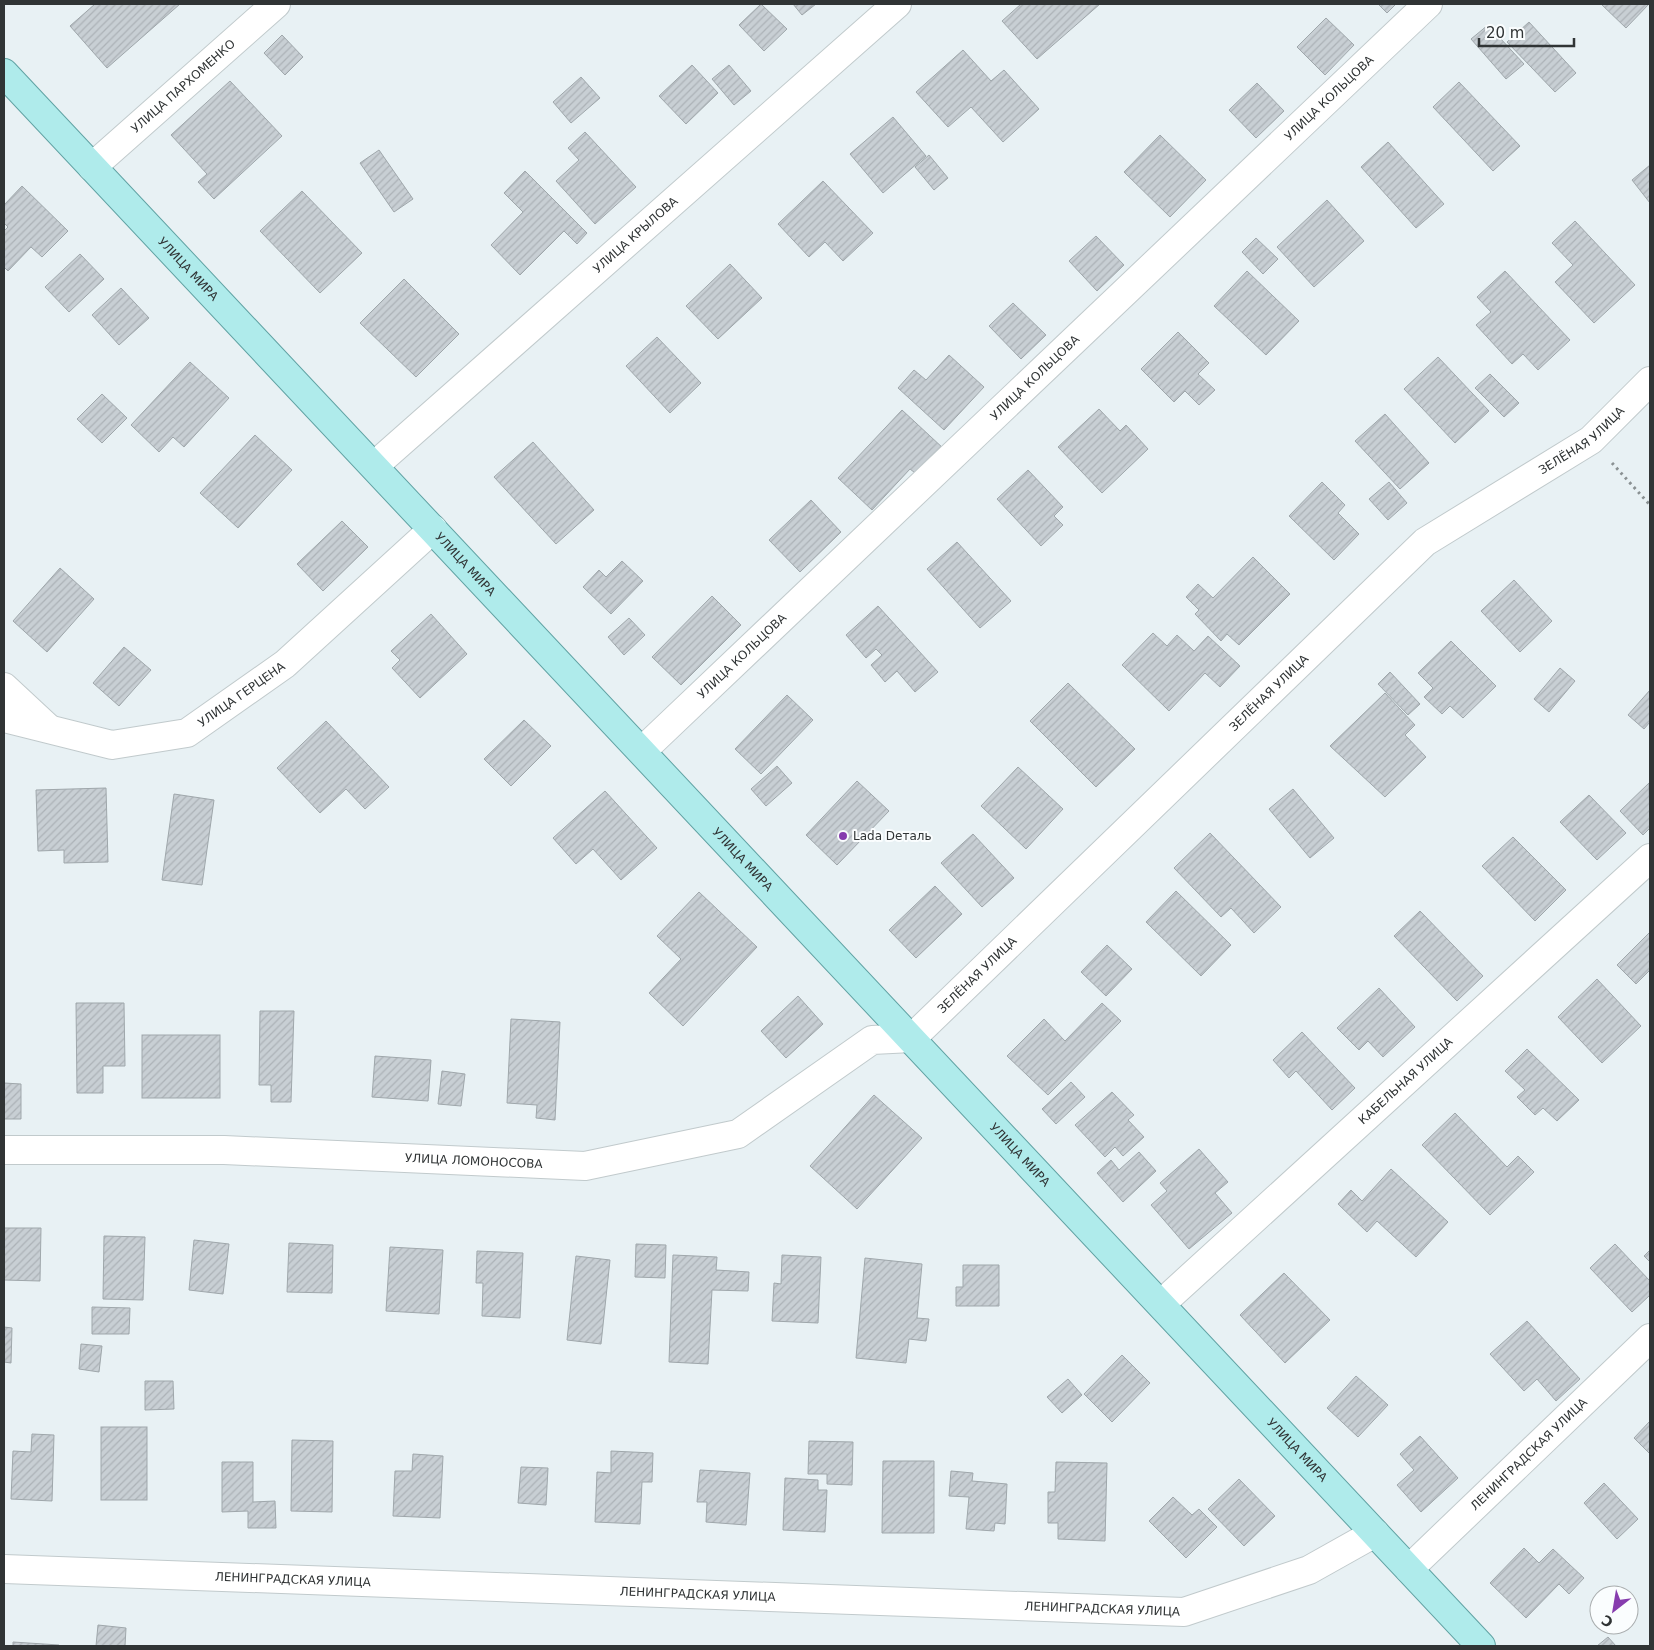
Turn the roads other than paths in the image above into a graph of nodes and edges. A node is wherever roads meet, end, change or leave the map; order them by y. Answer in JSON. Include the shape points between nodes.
{"nodes":[{"id":1,"x":276,"y":4,"type":"edge"},
{"id":2,"x":897,"y":4,"type":"edge"},
{"id":3,"x":1428,"y":4,"type":"edge"},
{"id":4,"x":4,"y":73,"type":"edge"},
{"id":5,"x":92,"y":167,"type":"junction"},
{"id":6,"x":1650,"y":381,"type":"edge"},
{"id":7,"x":374,"y":466,"type":"junction"},
{"id":8,"x":433,"y":529,"type":"junction"},
{"id":9,"x":4,"y":687,"type":"edge"},
{"id":10,"x":4,"y":718,"type":"edge"},
{"id":11,"x":50,"y":730,"type":"junction"},
{"id":12,"x":642,"y":751,"type":"junction"},
{"id":13,"x":1650,"y":858,"type":"edge"},
{"id":14,"x":912,"y":1038,"type":"junction"},
{"id":15,"x":4,"y":1150,"type":"edge"},
{"id":16,"x":1161,"y":1304,"type":"junction"},
{"id":17,"x":1650,"y":1338,"type":"edge"},
{"id":18,"x":1375,"y":1534,"type":"junction"},
{"id":19,"x":4,"y":1569,"type":"edge"},
{"id":20,"x":1409,"y":1570,"type":"junction"},
{"id":21,"x":1481,"y":1646,"type":"edge"}],
"edges":[{"from":1,"to":5,"type":"street","name":"УЛИЦА ПАРХОМЕНКО"},
{"from":2,"to":7,"type":"street","name":"УЛИЦА КРЫЛОВА"},
{"from":3,"to":12,"type":"street","name":"УЛИЦА КОЛЬЦОВА"},
{"from":4,"to":5,"type":"main road","name":"УЛИЦА МИРА"},
{"from":5,"to":7,"type":"main road","name":"УЛИЦА МИРА"},
{"from":6,"to":14,"type":"street","name":"ЗЕЛЁНАЯ УЛИЦА","via":[[1590,440],[1425,542]]},
{"from":7,"to":8,"type":"main road","name":"УЛИЦА МИРА"},
{"from":8,"to":11,"type":"street","name":"УЛИЦА ГЕРЦЕНА","via":[[285,664],[187,733],[112,745]]},
{"from":8,"to":12,"type":"main road","name":"УЛИЦА МИРА"},
{"from":9,"to":11,"type":"street"},
{"from":10,"to":11,"type":"street","name":"УЛИЦА ГЕРЦЕНА"},
{"from":12,"to":14,"type":"main road","name":"УЛИЦА МИРА"},
{"from":13,"to":16,"type":"street","name":"КАБЕЛЬНАЯ УЛИЦА"},
{"from":14,"to":15,"type":"street","name":"УЛИЦА ЛОМОНОСОВА","via":[[872,1040],[738,1134],[585,1166],[224,1150]]},
{"from":14,"to":16,"type":"main road","name":"УЛИЦА МИРА"},
{"from":16,"to":18,"type":"main road","name":"УЛИЦА МИРА"},
{"from":17,"to":20,"type":"street","name":"ЛЕНИНГРАДСКАЯ УЛИЦА"},
{"from":18,"to":19,"type":"street","name":"ЛЕНИНГРАДСКАЯ УЛИЦА","via":[[1309,1570],[1184,1612]]},
{"from":18,"to":20,"type":"main road","name":"УЛИЦА МИРА"},
{"from":20,"to":21,"type":"main road","name":"УЛИЦА МИРА"}]}
